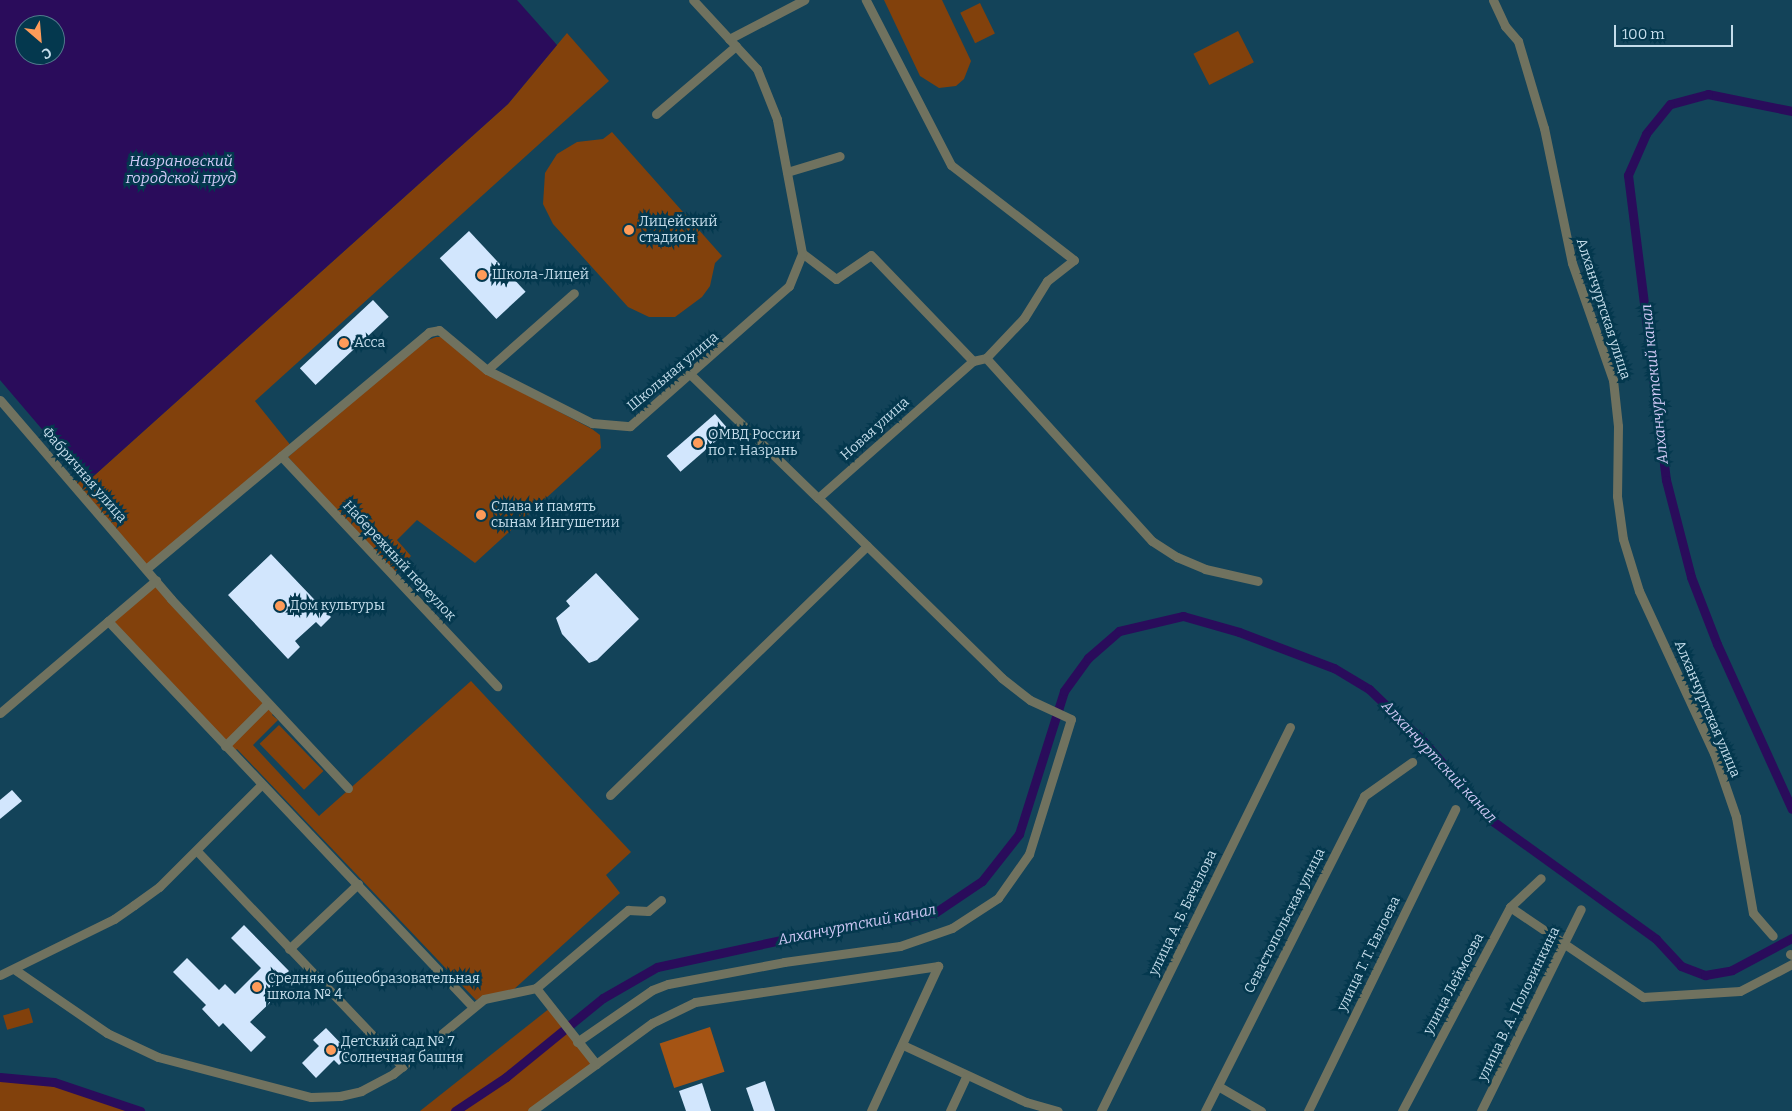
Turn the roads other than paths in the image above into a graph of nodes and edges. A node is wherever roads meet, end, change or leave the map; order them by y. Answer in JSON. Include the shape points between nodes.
{"nodes":[{"id":1,"x":693,"y":0,"type":"edge"},
{"id":2,"x":804,"y":0,"type":"edge"},
{"id":3,"x":866,"y":0,"type":"edge"},
{"id":4,"x":1493,"y":0,"type":"edge"},
{"id":5,"x":732,"y":42,"type":"junction"},
{"id":6,"x":656,"y":114,"type":"dead end"},
{"id":7,"x":840,"y":156,"type":"dead end"},
{"id":8,"x":787,"y":172,"type":"junction"},
{"id":9,"x":802,"y":253,"type":"junction"},
{"id":10,"x":574,"y":293,"type":"dead end"},
{"id":11,"x":986,"y":358,"type":"junction"},
{"id":12,"x":973,"y":361,"type":"junction"},
{"id":13,"x":488,"y":370,"type":"junction"},
{"id":14,"x":691,"y":375,"type":"junction"},
{"id":15,"x":0,"y":400,"type":"edge"},
{"id":16,"x":281,"y":456,"type":"junction"},
{"id":17,"x":818,"y":498,"type":"junction"},
{"id":18,"x":868,"y":546,"type":"junction"},
{"id":19,"x":146,"y":569,"type":"junction"},
{"id":20,"x":156,"y":580,"type":"junction"},
{"id":21,"x":1258,"y":581,"type":"dead end"},
{"id":22,"x":108,"y":621,"type":"junction"},
{"id":23,"x":497,"y":686,"type":"dead end"},
{"id":24,"x":267,"y":704,"type":"junction"},
{"id":25,"x":0,"y":713,"type":"edge"},
{"id":26,"x":1290,"y":726,"type":"dead end"},
{"id":27,"x":225,"y":746,"type":"junction"},
{"id":28,"x":1412,"y":762,"type":"dead end"},
{"id":29,"x":261,"y":786,"type":"junction"},
{"id":30,"x":348,"y":788,"type":"dead end"},
{"id":31,"x":610,"y":795,"type":"dead end"},
{"id":32,"x":1455,"y":809,"type":"dead end"},
{"id":33,"x":197,"y":851,"type":"junction"},
{"id":34,"x":1541,"y":878,"type":"dead end"},
{"id":35,"x":358,"y":884,"type":"junction"},
{"id":36,"x":661,"y":900,"type":"dead end"},
{"id":37,"x":1510,"y":907,"type":"junction"},
{"id":38,"x":1581,"y":909,"type":"dead end"},
{"id":39,"x":1773,"y":936,"type":"dead end"},
{"id":40,"x":1565,"y":942,"type":"junction"},
{"id":41,"x":289,"y":949,"type":"junction"},
{"id":42,"x":1792,"y":964,"type":"edge"},
{"id":43,"x":14,"y":969,"type":"junction"},
{"id":44,"x":0,"y":975,"type":"edge"},
{"id":45,"x":536,"y":988,"type":"junction"},
{"id":46,"x":473,"y":1008,"type":"junction"},
{"id":47,"x":577,"y":1042,"type":"junction"},
{"id":48,"x":903,"y":1045,"type":"junction"},
{"id":49,"x":596,"y":1064,"type":"junction"},
{"id":50,"x":403,"y":1067,"type":"junction"},
{"id":51,"x":966,"y":1076,"type":"junction"},
{"id":52,"x":1218,"y":1086,"type":"junction"},
{"id":53,"x":532,"y":1111,"type":"edge"},
{"id":54,"x":870,"y":1111,"type":"edge"},
{"id":55,"x":950,"y":1111,"type":"edge"},
{"id":56,"x":1058,"y":1111,"type":"edge"},
{"id":57,"x":1101,"y":1111,"type":"edge"},
{"id":58,"x":1205,"y":1111,"type":"edge"},
{"id":59,"x":1261,"y":1111,"type":"edge"},
{"id":60,"x":1308,"y":1111,"type":"edge"},
{"id":61,"x":1402,"y":1111,"type":"edge"},
{"id":62,"x":1481,"y":1111,"type":"edge"}],
"edges":[{"from":1,"to":5,"type":"street"},
{"from":2,"to":5,"type":"street"},
{"from":3,"to":11,"type":"street","via":[[951,165],[1074,260],[1047,281],[1024,318]]},
{"from":4,"to":39,"type":"street","name":"Алханчуртская улица","via":[[1505,26],[1518,41],[1531,80],[1572,263],[1612,380],[1618,426],[1617,496],[1623,539],[1639,591],[1714,753],[1730,798],[1746,861],[1746,890],[1753,913]]},
{"from":5,"to":6,"type":"street"},
{"from":5,"to":8,"type":"street","via":[[757,69],[777,119]]},
{"from":7,"to":8,"type":"street"},
{"from":8,"to":9,"type":"street"},
{"from":9,"to":12,"type":"street","via":[[836,279],[871,255]]},
{"from":9,"to":14,"type":"street","name":"Школьная улица","via":[[789,286]]},
{"from":10,"to":13,"type":"street"},
{"from":11,"to":12,"type":"street","name":"Новая улица"},
{"from":11,"to":21,"type":"street","via":[[1152,541],[1177,557],[1206,569]]},
{"from":12,"to":17,"type":"street","name":"Новая улица"},
{"from":13,"to":14,"type":"street","name":"Школьная улица","via":[[592,423],[610,428],[630,426],[639,421]]},
{"from":13,"to":16,"type":"street","name":"Школьная улица","via":[[439,330],[429,332]]},
{"from":14,"to":17,"type":"street"},
{"from":15,"to":19,"type":"street","name":"Фабричная улица"},
{"from":16,"to":19,"type":"street"},
{"from":16,"to":23,"type":"street","name":"Набережный переулок"},
{"from":17,"to":18,"type":"street"},
{"from":18,"to":31,"type":"street"},
{"from":18,"to":47,"type":"street","via":[[1002,678],[1050,710],[1071,719],[1030,854],[998,898],[952,928],[900,946],[784,962],[668,984],[652,990]]},
{"from":19,"to":20,"type":"street","name":"Фабричная улица"},
{"from":20,"to":22,"type":"street"},
{"from":20,"to":24,"type":"street","name":"Фабричная улица"},
{"from":22,"to":25,"type":"street"},
{"from":22,"to":27,"type":"street"},
{"from":24,"to":27,"type":"street"},
{"from":24,"to":30,"type":"street","name":"Фабричная улица"},
{"from":26,"to":57,"type":"street","name":"улица А. Б. Бачалова"},
{"from":27,"to":29,"type":"street"},
{"from":28,"to":52,"type":"street","name":"Севастопольская улица","via":[[1364,796]]},
{"from":29,"to":33,"type":"street"},
{"from":29,"to":35,"type":"street"},
{"from":32,"to":60,"type":"street","name":"улица Т. Т. Евлоева"},
{"from":33,"to":41,"type":"street"},
{"from":33,"to":43,"type":"street","via":[[159,887],[114,920]]},
{"from":34,"to":37,"type":"street","name":"улица Леймоева"},
{"from":35,"to":41,"type":"street"},
{"from":35,"to":46,"type":"street"},
{"from":36,"to":45,"type":"street","via":[[648,911],[628,910]]},
{"from":37,"to":40,"type":"street"},
{"from":37,"to":61,"type":"street","name":"улица Леймоева"},
{"from":38,"to":40,"type":"street","name":"улица В. А. Половинкина"},
{"from":40,"to":42,"type":"street","via":[[1643,997],[1740,991]]},
{"from":40,"to":62,"type":"street","name":"улица В. А. Половинкина"},
{"from":41,"to":50,"type":"street"},
{"from":43,"to":44,"type":"street"},
{"from":43,"to":50,"type":"street","via":[[107,1033],[158,1057],[282,1090],[311,1097],[340,1096],[361,1091]]},
{"from":45,"to":46,"type":"street","via":[[484,999]]},
{"from":45,"to":47,"type":"street"},
{"from":46,"to":50,"type":"street"},
{"from":47,"to":49,"type":"street"},
{"from":48,"to":49,"type":"street","via":[[938,966],[695,1002],[652,1023]]},
{"from":48,"to":51,"type":"street"},
{"from":48,"to":54,"type":"street"},
{"from":49,"to":53,"type":"street"},
{"from":51,"to":55,"type":"street"},
{"from":51,"to":56,"type":"street","via":[[1026,1102]]},
{"from":52,"to":58,"type":"street","name":"Севастопольская улица"},
{"from":52,"to":59,"type":"street"}]}
